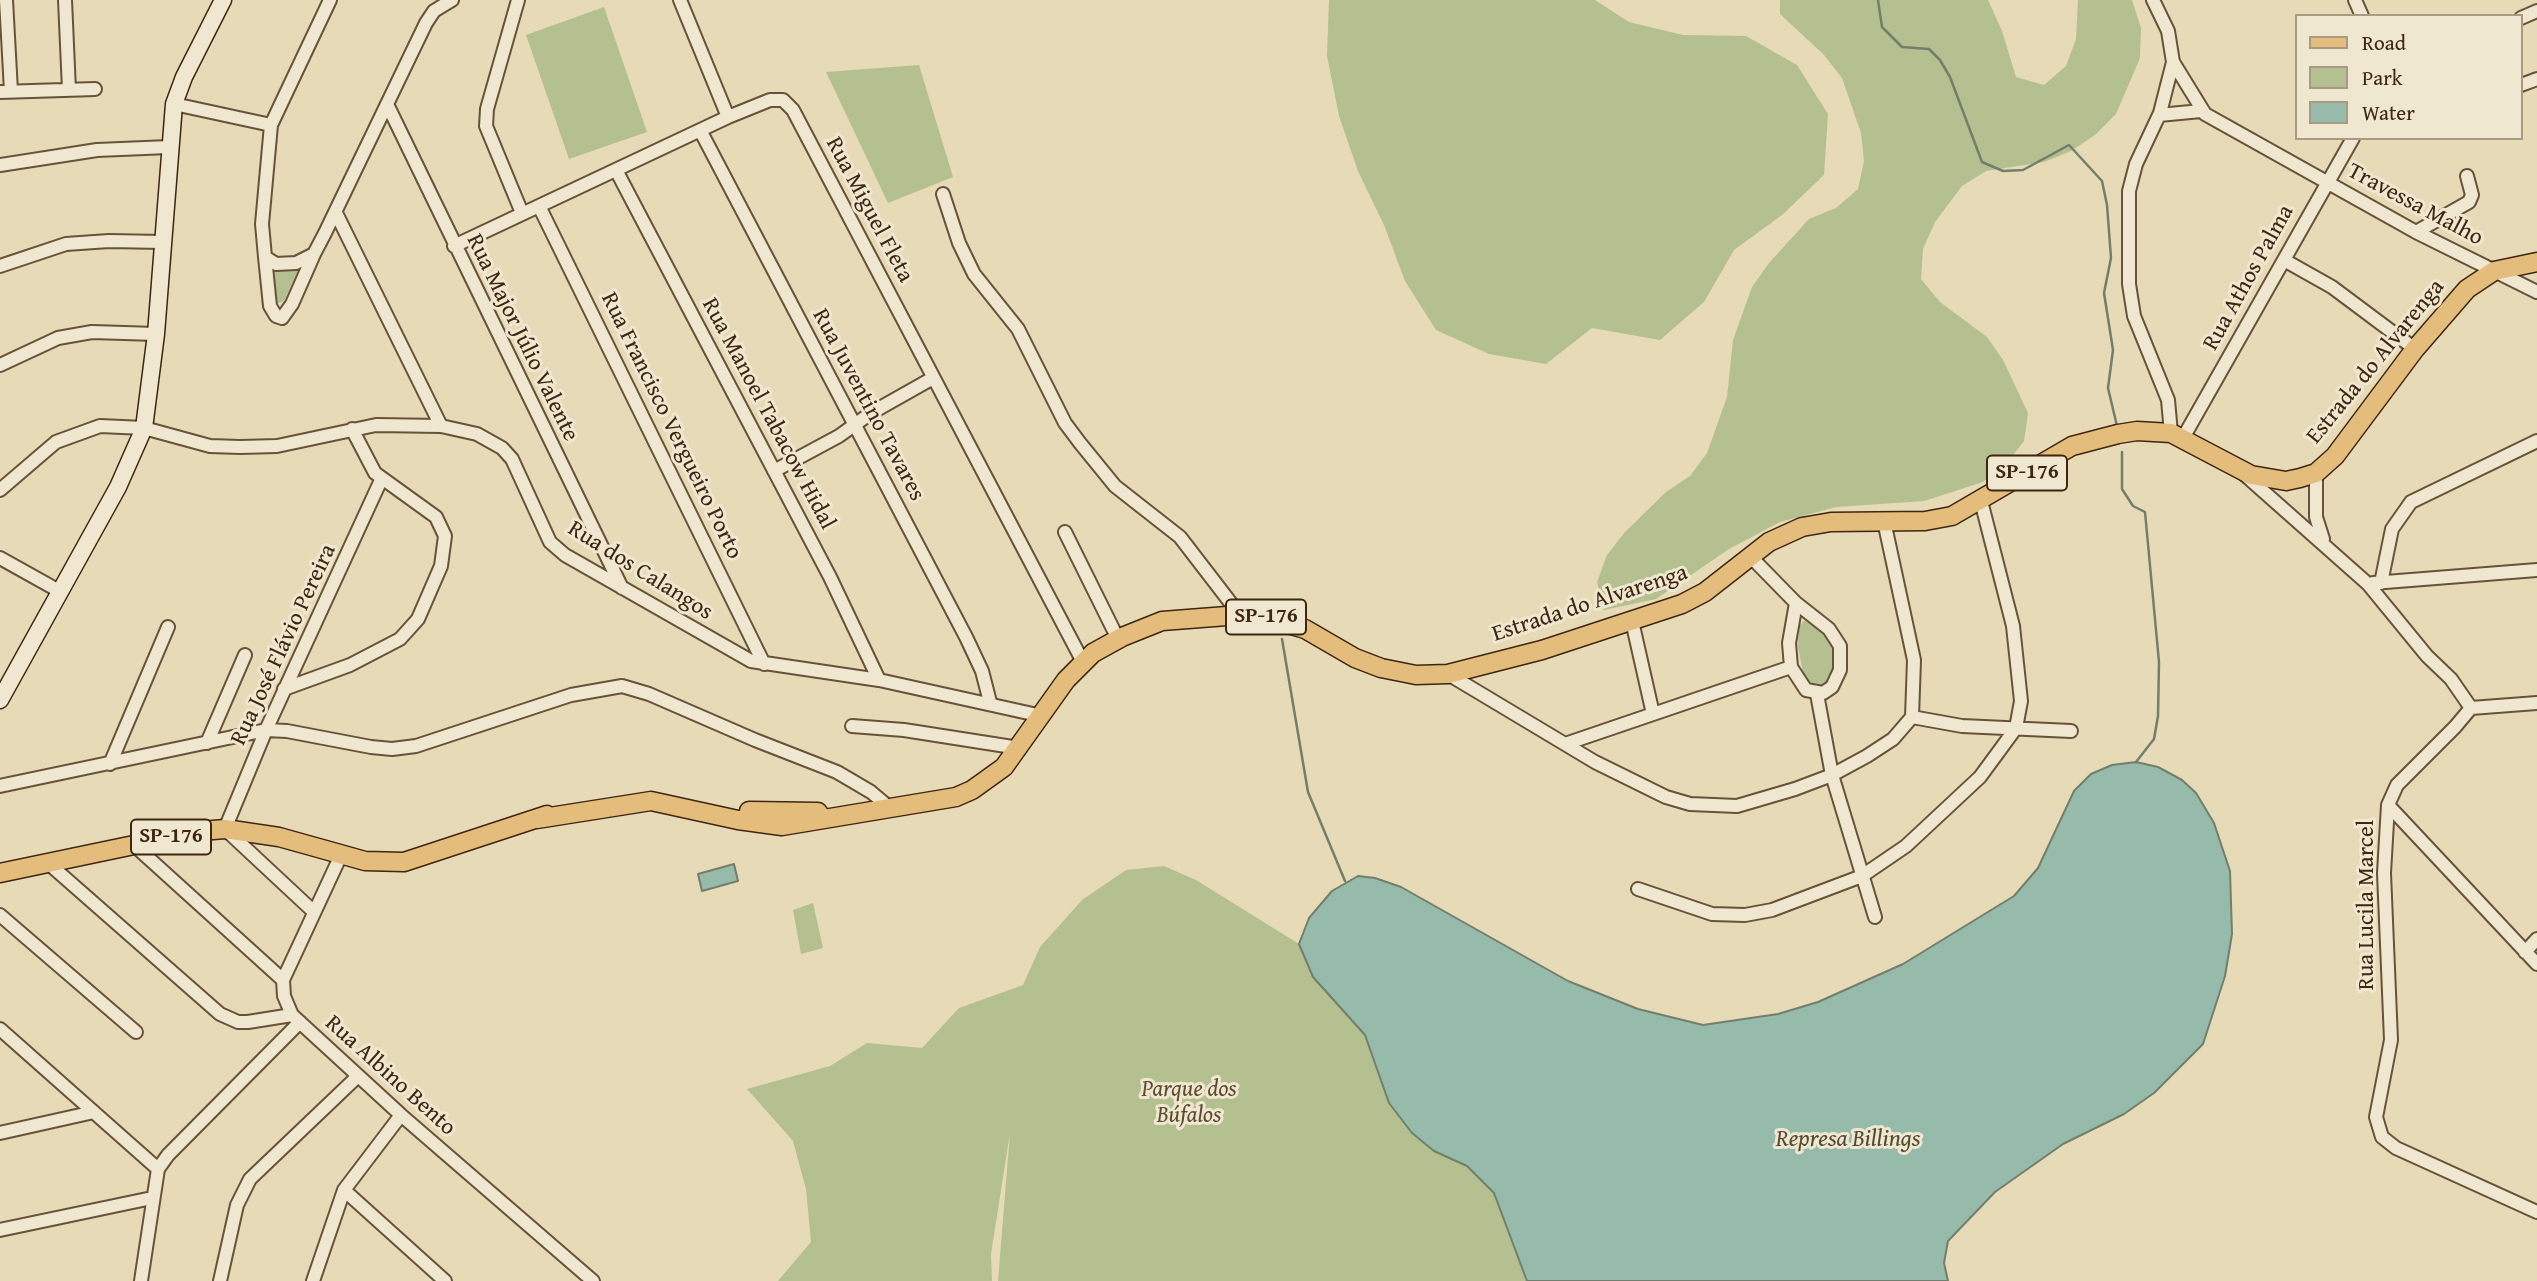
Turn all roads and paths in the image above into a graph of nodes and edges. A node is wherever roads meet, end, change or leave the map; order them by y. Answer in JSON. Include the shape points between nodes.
{"nodes":[{"id":1,"x":6,"y":0,"type":"edge"},
{"id":2,"x":65,"y":0,"type":"edge"},
{"id":3,"x":223,"y":0,"type":"edge"},
{"id":4,"x":330,"y":0,"type":"edge"},
{"id":5,"x":518,"y":0,"type":"edge"},
{"id":6,"x":680,"y":0,"type":"edge"},
{"id":7,"x":2153,"y":0,"type":"edge"},
{"id":8,"x":447,"y":1,"type":"edge"},
{"id":9,"x":2173,"y":62,"type":"junction"},
{"id":10,"x":95,"y":89,"type":"dead end"},
{"id":11,"x":69,"y":90,"type":"junction"},
{"id":12,"x":5,"y":92,"type":"edge"},
{"id":13,"x":174,"y":104,"type":"junction"},
{"id":14,"x":387,"y":104,"type":"junction"},
{"id":15,"x":2201,"y":111,"type":"junction"},
{"id":16,"x":2159,"y":116,"type":"junction"},
{"id":17,"x":728,"y":117,"type":"junction"},
{"id":18,"x":271,"y":125,"type":"junction"},
{"id":19,"x":700,"y":130,"type":"junction"},
{"id":20,"x":2352,"y":140,"type":"edge"},
{"id":21,"x":169,"y":146,"type":"junction"},
{"id":22,"x":0,"y":165,"type":"edge"},
{"id":23,"x":616,"y":170,"type":"junction"},
{"id":24,"x":2468,"y":176,"type":"dead end"},
{"id":25,"x":2328,"y":182,"type":"junction"},
{"id":26,"x":943,"y":194,"type":"dead end"},
{"id":27,"x":538,"y":206,"type":"junction"},
{"id":28,"x":336,"y":213,"type":"junction"},
{"id":29,"x":522,"y":214,"type":"junction"},
{"id":30,"x":2416,"y":232,"type":"junction"},
{"id":31,"x":162,"y":242,"type":"junction"},
{"id":32,"x":454,"y":246,"type":"junction"},
{"id":33,"x":314,"y":254,"type":"junction"},
{"id":34,"x":265,"y":257,"type":"junction"},
{"id":35,"x":2284,"y":260,"type":"junction"},
{"id":36,"x":2537,"y":262,"type":"edge"},
{"id":37,"x":0,"y":266,"type":"edge"},
{"id":38,"x":2494,"y":271,"type":"junction"},
{"id":39,"x":2537,"y":292,"type":"edge"},
{"id":40,"x":156,"y":334,"type":"junction"},
{"id":41,"x":2415,"y":349,"type":"junction"},
{"id":42,"x":0,"y":365,"type":"edge"},
{"id":43,"x":933,"y":378,"type":"junction"},
{"id":44,"x":855,"y":425,"type":"junction"},
{"id":45,"x":441,"y":426,"type":"junction"},
{"id":46,"x":144,"y":428,"type":"junction"},
{"id":47,"x":352,"y":429,"type":"junction"},
{"id":48,"x":2177,"y":436,"type":"junction"},
{"id":49,"x":2537,"y":441,"type":"edge"},
{"id":50,"x":2236,"y":467,"type":"junction"},
{"id":51,"x":774,"y":471,"type":"junction"},
{"id":52,"x":2316,"y":473,"type":"junction"},
{"id":53,"x":381,"y":480,"type":"junction"},
{"id":54,"x":0,"y":490,"type":"edge"},
{"id":55,"x":1981,"y":501,"type":"junction"},
{"id":56,"x":1884,"y":521,"type":"junction"},
{"id":57,"x":1065,"y":532,"type":"dead end"},
{"id":58,"x":2325,"y":543,"type":"junction"},
{"id":59,"x":1749,"y":556,"type":"junction"},
{"id":60,"x":0,"y":558,"type":"edge"},
{"id":61,"x":2537,"y":570,"type":"edge"},
{"id":62,"x":2374,"y":583,"type":"junction"},
{"id":63,"x":622,"y":588,"type":"junction"},
{"id":64,"x":61,"y":592,"type":"junction"},
{"id":65,"x":1796,"y":603,"type":"junction"},
{"id":66,"x":1240,"y":615,"type":"junction"},
{"id":67,"x":1632,"y":621,"type":"junction"},
{"id":68,"x":168,"y":627,"type":"dead end"},
{"id":69,"x":1118,"y":639,"type":"junction"},
{"id":70,"x":245,"y":655,"type":"dead end"},
{"id":71,"x":1083,"y":662,"type":"junction"},
{"id":72,"x":764,"y":664,"type":"junction"},
{"id":73,"x":1791,"y":667,"type":"junction"},
{"id":74,"x":1448,"y":674,"type":"junction"},
{"id":75,"x":879,"y":680,"type":"junction"},
{"id":76,"x":285,"y":689,"type":"junction"},
{"id":77,"x":1817,"y":694,"type":"junction"},
{"id":78,"x":0,"y":700,"type":"edge"},
{"id":79,"x":990,"y":702,"type":"junction"},
{"id":80,"x":2537,"y":703,"type":"edge"},
{"id":81,"x":2471,"y":708,"type":"junction"},
{"id":82,"x":1653,"y":714,"type":"junction"},
{"id":83,"x":1042,"y":716,"type":"junction"},
{"id":84,"x":1912,"y":717,"type":"junction"},
{"id":85,"x":852,"y":726,"type":"dead end"},
{"id":86,"x":2016,"y":728,"type":"junction"},
{"id":87,"x":266,"y":730,"type":"junction"},
{"id":88,"x":2071,"y":731,"type":"dead end"},
{"id":89,"x":206,"y":743,"type":"junction"},
{"id":90,"x":1568,"y":743,"type":"junction"},
{"id":91,"x":1019,"y":748,"type":"junction"},
{"id":92,"x":110,"y":764,"type":"junction"},
{"id":93,"x":1832,"y":775,"type":"junction"},
{"id":94,"x":0,"y":786,"type":"edge"},
{"id":95,"x":2388,"y":805,"type":"junction"},
{"id":96,"x":890,"y":808,"type":"junction"},
{"id":97,"x":225,"y":829,"type":"junction"},
{"id":98,"x":134,"y":845,"type":"junction"},
{"id":99,"x":341,"y":855,"type":"junction"},
{"id":100,"x":48,"y":863,"type":"junction"},
{"id":101,"x":0,"y":873,"type":"edge"},
{"id":102,"x":1862,"y":876,"type":"junction"},
{"id":103,"x":1638,"y":889,"type":"dead end"},
{"id":104,"x":314,"y":912,"type":"junction"},
{"id":105,"x":0,"y":915,"type":"edge"},
{"id":106,"x":1875,"y":917,"type":"dead end"},
{"id":107,"x":2537,"y":939,"type":"edge"},
{"id":108,"x":2525,"y":951,"type":"junction"},
{"id":109,"x":2537,"y":964,"type":"edge"},
{"id":110,"x":283,"y":980,"type":"junction"},
{"id":111,"x":296,"y":1019,"type":"junction"},
{"id":112,"x":136,"y":1032,"type":"dead end"},
{"id":113,"x":3,"y":1034,"type":"edge"},
{"id":114,"x":358,"y":1076,"type":"junction"},
{"id":115,"x":94,"y":1112,"type":"junction"},
{"id":116,"x":401,"y":1115,"type":"junction"},
{"id":117,"x":0,"y":1133,"type":"edge"},
{"id":118,"x":158,"y":1169,"type":"junction"},
{"id":119,"x":344,"y":1190,"type":"junction"},
{"id":120,"x":152,"y":1198,"type":"junction"},
{"id":121,"x":2537,"y":1212,"type":"edge"},
{"id":122,"x":0,"y":1230,"type":"edge"},
{"id":123,"x":141,"y":1281,"type":"edge"},
{"id":124,"x":220,"y":1281,"type":"edge"},
{"id":125,"x":313,"y":1281,"type":"edge"},
{"id":126,"x":445,"y":1281,"type":"edge"},
{"id":127,"x":593,"y":1281,"type":"edge"}],
"edges":[{"from":1,"to":12,"type":"street"},
{"from":2,"to":11,"type":"street"},
{"from":3,"to":13,"type":"main road"},
{"from":4,"to":18,"type":"street"},
{"from":5,"to":29,"type":"street","via":[[486,126]]},
{"from":6,"to":17,"type":"street"},
{"from":7,"to":9,"type":"street","via":[[2168,31]]},
{"from":8,"to":14,"type":"street","via":[[426,23]]},
{"from":9,"to":15,"type":"street"},
{"from":9,"to":16,"type":"street"},
{"from":10,"to":11,"type":"street"},
{"from":11,"to":12,"type":"street"},
{"from":13,"to":18,"type":"street"},
{"from":13,"to":21,"type":"main road"},
{"from":14,"to":28,"type":"street"},
{"from":14,"to":32,"type":"street","name":"Rua Major Júlio Valente"},
{"from":15,"to":16,"type":"street"},
{"from":15,"to":25,"type":"street","name":"Travessa Malho"},
{"from":16,"to":48,"type":"street","via":[[2136,164],[2129,191],[2129,284],[2134,316],[2168,400]]},
{"from":17,"to":19,"type":"street","name":"Rua Miguel Fleta"},
{"from":17,"to":43,"type":"street","name":"Rua Miguel Fleta","via":[[777,99],[793,110]]},
{"from":18,"to":34,"type":"street","via":[[262,224]]},
{"from":19,"to":23,"type":"street","name":"Rua Miguel Fleta"},
{"from":19,"to":44,"type":"street","name":"Rua Juventino Tavares"},
{"from":20,"to":25,"type":"street","name":"Rua Athos Palma"},
{"from":21,"to":22,"type":"street","via":[[97,150]]},
{"from":21,"to":31,"type":"main road"},
{"from":23,"to":27,"type":"street","name":"Rua Miguel Fleta"},
{"from":23,"to":51,"type":"street","name":"Rua Manoel Tabacow Hidal"},
{"from":24,"to":30,"type":"street","via":[[2469,202]]},
{"from":25,"to":30,"type":"street","name":"Travessa Malho"},
{"from":25,"to":35,"type":"street","name":"Rua Athos Palma"},
{"from":26,"to":66,"type":"street","via":[[974,275],[1017,329],[1072,433],[1115,486],[1180,537]]},
{"from":27,"to":29,"type":"street","name":"Rua Miguel Fleta"},
{"from":27,"to":72,"type":"street","name":"Rua Francisco Vergueiro Porto"},
{"from":28,"to":33,"type":"street"},
{"from":28,"to":45,"type":"street"},
{"from":29,"to":32,"type":"street","name":"Rua Miguel Fleta"},
{"from":30,"to":38,"type":"street","name":"Travessa Malho"},
{"from":31,"to":37,"type":"street","via":[[66,244]]},
{"from":31,"to":40,"type":"main road"},
{"from":32,"to":63,"type":"street","name":"Rua Major Júlio Valente"},
{"from":33,"to":34,"type":"street","via":[[286,265]]},
{"from":33,"to":34,"type":"street","via":[[282,318],[270,306]]},
{"from":35,"to":41,"type":"street","via":[[2332,287]]},
{"from":35,"to":48,"type":"street","name":"Rua Athos Palma"},
{"from":36,"to":38,"type":"main road","name":"Estrada do Alvarenga"},
{"from":38,"to":39,"type":"street","name":"Travessa Malho"},
{"from":38,"to":41,"type":"main road","name":"Estrada do Alvarenga","via":[[2468,289]]},
{"from":40,"to":42,"type":"street","via":[[92,332],[58,338]]},
{"from":40,"to":46,"type":"main road"},
{"from":41,"to":52,"type":"main road","name":"Estrada do Alvarenga","via":[[2335,457]]},
{"from":43,"to":44,"type":"street"},
{"from":43,"to":71,"type":"street","name":"Rua Miguel Fleta"},
{"from":44,"to":51,"type":"street"},
{"from":44,"to":79,"type":"street","name":"Rua Juventino Tavares","via":[[977,658]]},
{"from":45,"to":47,"type":"street","name":"Rua dos Calangos"},
{"from":45,"to":63,"type":"street","name":"Rua dos Calangos","via":[[477,434],[502,448],[512,458],[550,542]]},
{"from":46,"to":47,"type":"street","name":"Rua dos Calangos","via":[[209,446],[240,447],[277,446]]},
{"from":46,"to":54,"type":"street","name":"Rua dos Calangos","via":[[100,426],[76,432],[56,442]]},
{"from":46,"to":64,"type":"main road"},
{"from":47,"to":53,"type":"street"},
{"from":48,"to":50,"type":"main road","name":"Estrada do Alvarenga","number":"SP-176"},
{"from":48,"to":55,"type":"main road","name":"Estrada do Alvarenga","number":"SP-176","via":[[2137,431],[2072,446]]},
{"from":49,"to":62,"type":"street","via":[[2411,502],[2392,529]]},
{"from":50,"to":52,"type":"main road","name":"Estrada do Alvarenga","number":"SP-176","via":[[2251,475],[2286,481]]},
{"from":50,"to":58,"type":"street"},
{"from":51,"to":75,"type":"street","name":"Rua Manoel Tabacow Hidal"},
{"from":52,"to":58,"type":"street","via":[[2316,517]]},
{"from":53,"to":76,"type":"street","name":"Rua José Flávio Pereira"},
{"from":53,"to":76,"type":"street","via":[[426,508],[445,536],[441,566],[418,618],[384,649]]},
{"from":55,"to":56,"type":"main road","name":"Estrada do Alvarenga","number":"SP-176","via":[[1952,516]]},
{"from":55,"to":86,"type":"street","via":[[2013,626],[2021,701]]},
{"from":56,"to":59,"type":"main road","name":"Estrada do Alvarenga","number":"SP-176","via":[[1802,527]]},
{"from":56,"to":84,"type":"street","via":[[1914,660]]},
{"from":57,"to":69,"type":"street"},
{"from":58,"to":62,"type":"street"},
{"from":59,"to":65,"type":"street"},
{"from":59,"to":67,"type":"main road","name":"Estrada do Alvarenga","number":"SP-176","via":[[1705,592]]},
{"from":60,"to":64,"type":"street"},
{"from":61,"to":62,"type":"street"},
{"from":62,"to":81,"type":"street"},
{"from":63,"to":72,"type":"street","name":"Rua dos Calangos","via":[[735,653]]},
{"from":64,"to":78,"type":"main road"},
{"from":65,"to":73,"type":"street","via":[[1789,643]]},
{"from":65,"to":77,"type":"street","via":[[1829,628],[1840,646],[1835,682],[1829,691]]},
{"from":66,"to":69,"type":"main road","name":"Estrada do Alvarenga","number":"SP-176","via":[[1162,621]]},
{"from":66,"to":74,"type":"main road","name":"Estrada do Alvarenga","number":"SP-176","via":[[1281,620],[1381,668],[1416,675]]},
{"from":67,"to":74,"type":"main road","name":"Estrada do Alvarenga","number":"SP-176"},
{"from":67,"to":82,"type":"street"},
{"from":68,"to":92,"type":"street"},
{"from":69,"to":71,"type":"main road","name":"Estrada do Alvarenga","number":"SP-176"},
{"from":70,"to":89,"type":"street"},
{"from":71,"to":83,"type":"main road","name":"Estrada do Alvarenga","number":"SP-176"},
{"from":72,"to":75,"type":"street","name":"Rua dos Calangos"},
{"from":73,"to":77,"type":"street","via":[[1806,690]]},
{"from":73,"to":82,"type":"street"},
{"from":74,"to":90,"type":"street"},
{"from":75,"to":79,"type":"street","name":"Rua dos Calangos"},
{"from":76,"to":87,"type":"street","name":"Rua José Flávio Pereira"},
{"from":77,"to":93,"type":"street"},
{"from":79,"to":83,"type":"street","name":"Rua dos Calangos"},
{"from":80,"to":81,"type":"street"},
{"from":81,"to":95,"type":"street","name":"Rua Lucila Marcel","via":[[2397,785]]},
{"from":82,"to":90,"type":"street"},
{"from":83,"to":91,"type":"main road","name":"Estrada do Alvarenga","number":"SP-176"},
{"from":84,"to":86,"type":"street","via":[[1962,726]]},
{"from":84,"to":93,"type":"street","via":[[1893,739]]},
{"from":85,"to":91,"type":"street"},
{"from":86,"to":88,"type":"street"},
{"from":86,"to":102,"type":"street","via":[[2005,747],[1953,803],[1906,846]]},
{"from":87,"to":89,"type":"street"},
{"from":87,"to":96,"type":"street","via":[[392,749],[440,739],[571,695],[622,686],[837,772]]},
{"from":87,"to":97,"type":"street","name":"Rua José Flávio Pereira"},
{"from":89,"to":92,"type":"street"},
{"from":90,"to":93,"type":"street","via":[[1632,781],[1690,804],[1737,806]]},
{"from":91,"to":96,"type":"main road","name":"Estrada do Alvarenga","number":"SP-176","via":[[1004,767],[972,790]]},
{"from":92,"to":94,"type":"street"},
{"from":93,"to":102,"type":"street"},
{"from":95,"to":108,"type":"street"},
{"from":95,"to":121,"type":"street","name":"Rua Lucila Marcel","via":[[2384,873],[2391,1040],[2377,1099],[2378,1129],[2389,1143],[2412,1157]]},
{"from":96,"to":99,"type":"main road","name":"Estrada do Alvarenga","number":"SP-176","via":[[782,826],[651,801],[537,819],[404,862]]},
{"from":97,"to":98,"type":"main road","name":"Estrada do Alvarenga","number":"SP-176"},
{"from":97,"to":99,"type":"main road","name":"Estrada do Alvarenga","number":"SP-176","via":[[279,837]]},
{"from":97,"to":104,"type":"street"},
{"from":98,"to":100,"type":"main road","name":"Estrada do Alvarenga","number":"SP-176"},
{"from":98,"to":110,"type":"street"},
{"from":99,"to":104,"type":"street"},
{"from":100,"to":101,"type":"main road","name":"Estrada do Alvarenga","number":"SP-176"},
{"from":100,"to":111,"type":"street","via":[[220,1014],[248,1022]]},
{"from":102,"to":103,"type":"street","via":[[1772,910],[1745,915],[1712,914]]},
{"from":102,"to":106,"type":"street"},
{"from":104,"to":110,"type":"street"},
{"from":105,"to":112,"type":"street"},
{"from":107,"to":108,"type":"street"},
{"from":108,"to":109,"type":"street"},
{"from":110,"to":111,"type":"street","name":"Rua Albino Bento","via":[[284,996]]},
{"from":111,"to":114,"type":"street","name":"Rua Albino Bento"},
{"from":111,"to":118,"type":"street"},
{"from":113,"to":115,"type":"street"},
{"from":114,"to":116,"type":"street","name":"Rua Albino Bento"},
{"from":114,"to":124,"type":"street","via":[[250,1178],[237,1205]]},
{"from":115,"to":117,"type":"street"},
{"from":115,"to":118,"type":"street"},
{"from":116,"to":119,"type":"street"},
{"from":116,"to":127,"type":"street","name":"Rua Albino Bento"},
{"from":118,"to":120,"type":"street"},
{"from":119,"to":125,"type":"street"},
{"from":119,"to":126,"type":"street"},
{"from":120,"to":122,"type":"street"},
{"from":120,"to":123,"type":"street"}]}
